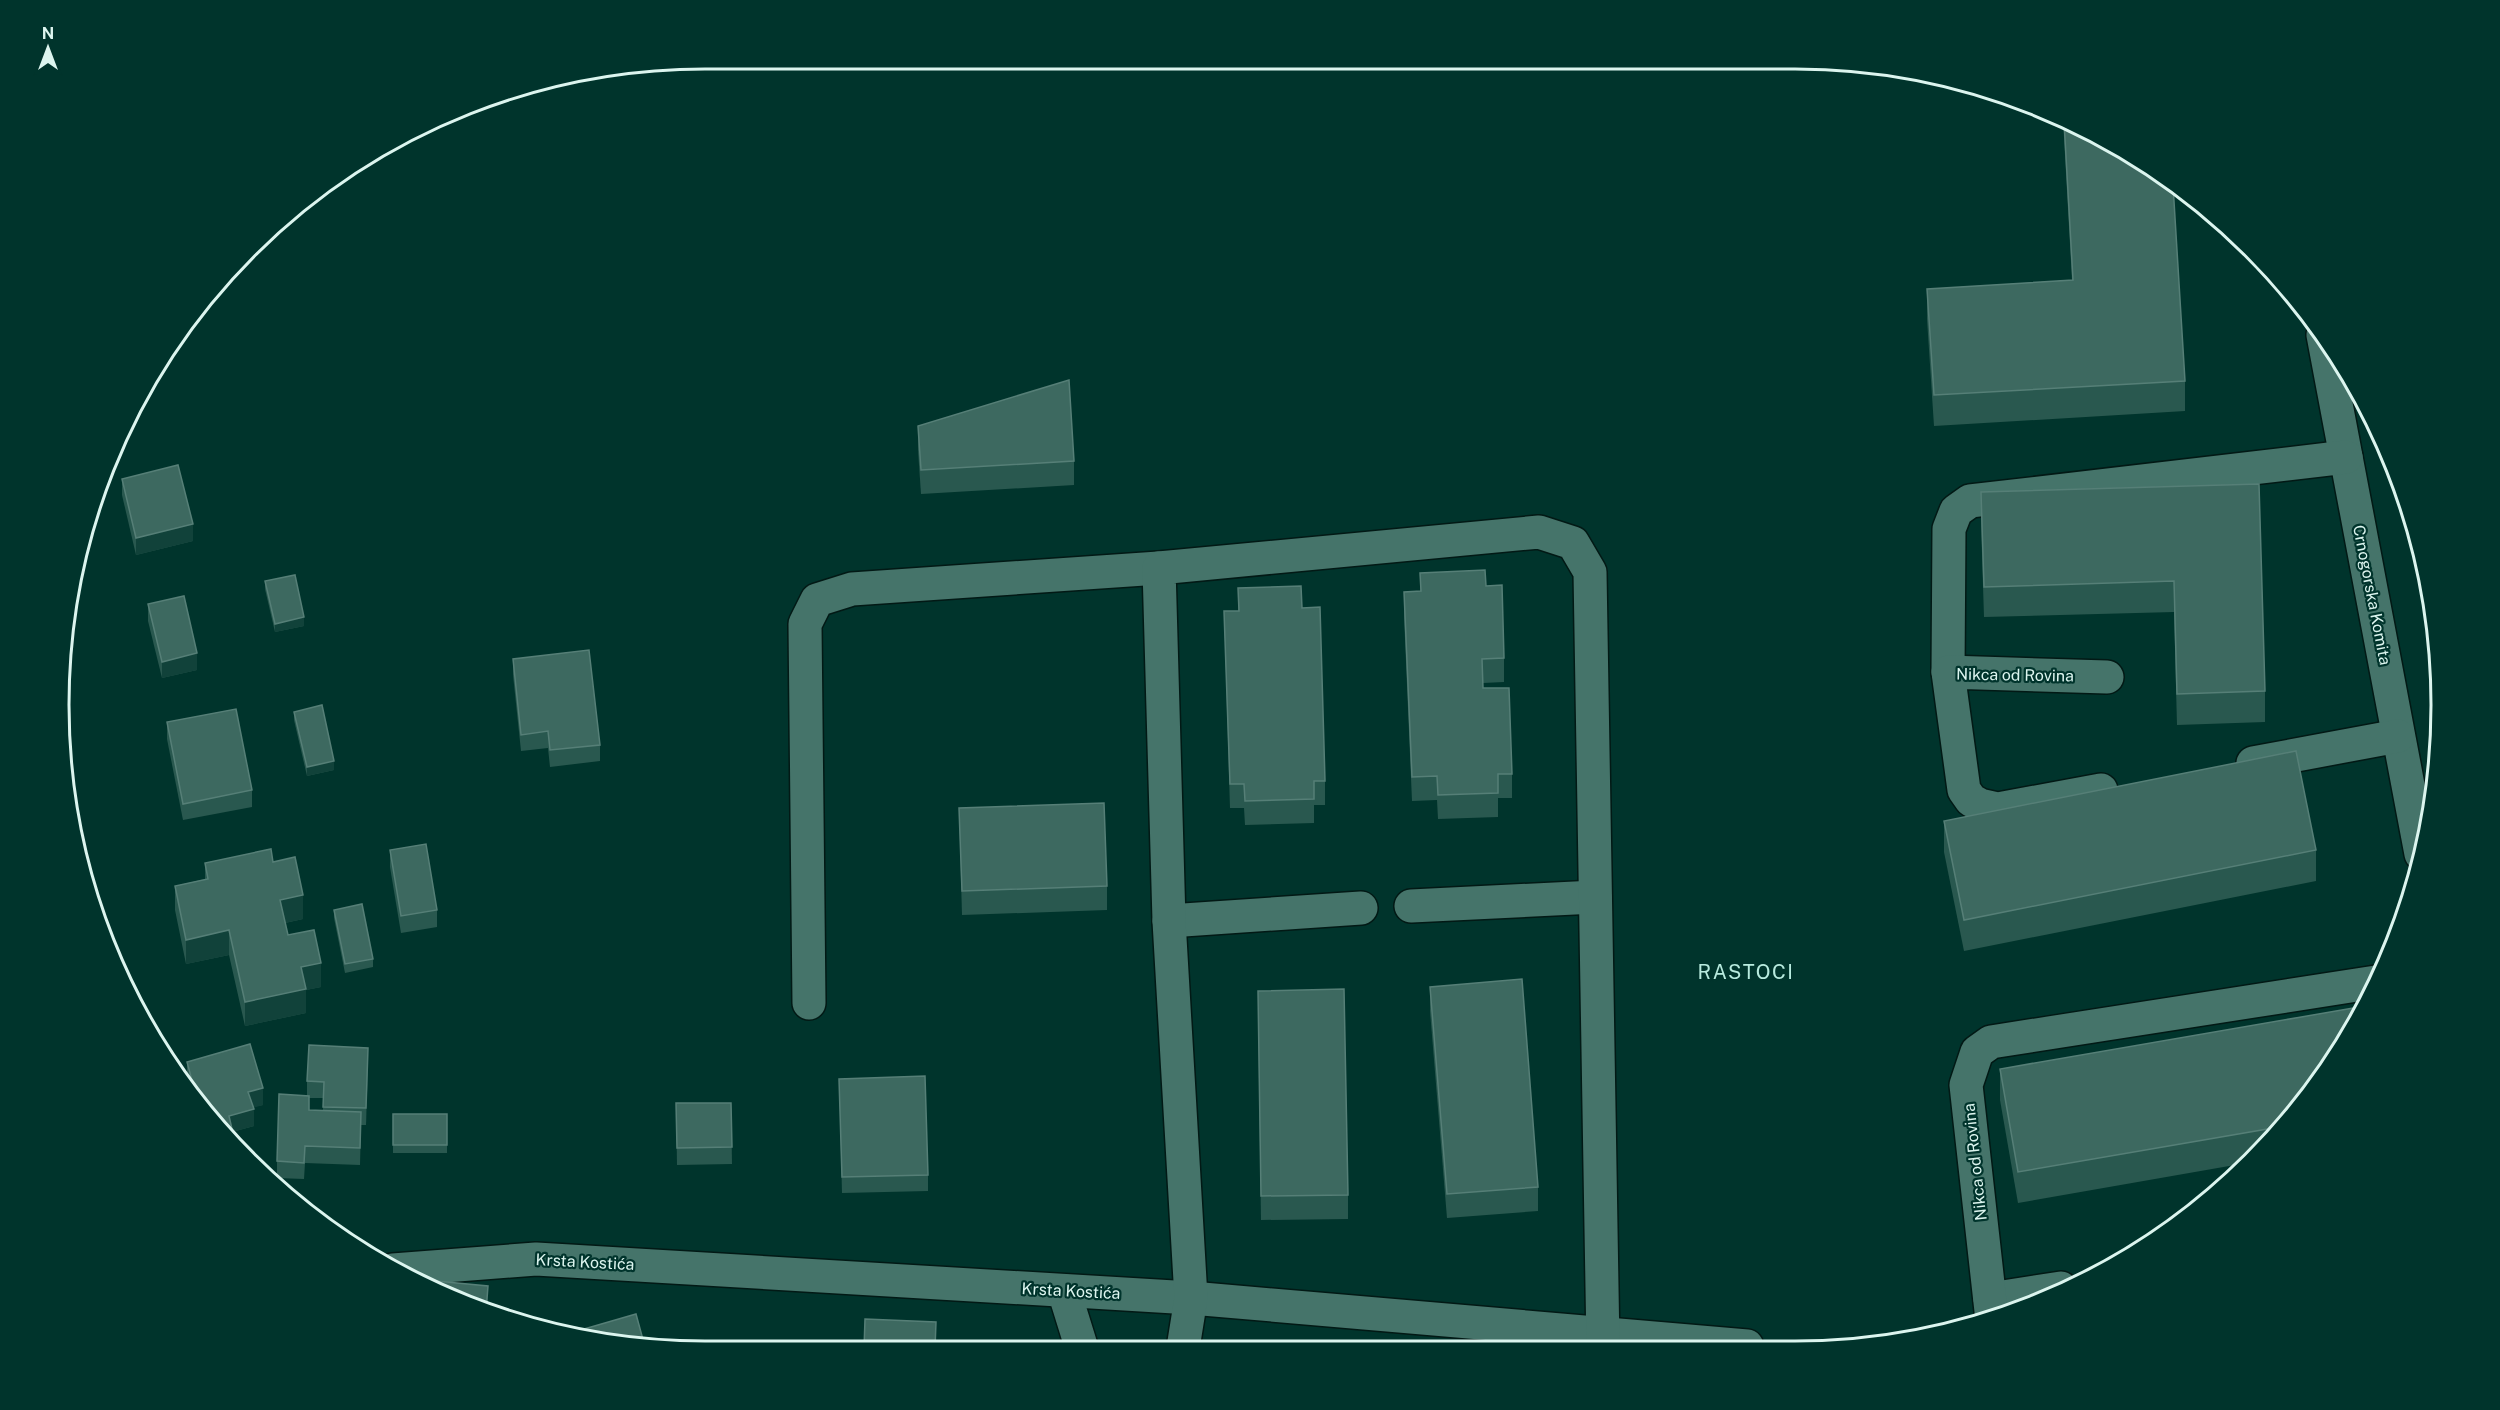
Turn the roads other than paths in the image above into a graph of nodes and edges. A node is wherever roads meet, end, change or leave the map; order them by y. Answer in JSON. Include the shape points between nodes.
{"nodes":[{"id":1,"x":2327,"y":357,"type":"edge"},
{"id":2,"x":2346,"y":458,"type":"junction"},
{"id":3,"x":1159,"y":568,"type":"junction"},
{"id":4,"x":1948,"y":672,"type":"junction"},
{"id":5,"x":2107,"y":677,"type":"dead end"},
{"id":6,"x":2398,"y":736,"type":"junction"},
{"id":7,"x":2222,"y":768,"type":"edge"},
{"id":8,"x":2127,"y":786,"type":"edge"},
{"id":9,"x":2417,"y":836,"type":"edge"},
{"id":10,"x":1595,"y":897,"type":"junction"},
{"id":11,"x":1411,"y":906,"type":"dead end"},
{"id":12,"x":1361,"y":908,"type":"dead end"},
{"id":13,"x":1169,"y":921,"type":"junction"},
{"id":14,"x":2366,"y":984,"type":"edge"},
{"id":15,"x":809,"y":1003,"type":"dead end"},
{"id":16,"x":411,"y":1269,"type":"edge"},
{"id":17,"x":1065,"y":1291,"type":"junction"},
{"id":18,"x":1191,"y":1298,"type":"junction"},
{"id":19,"x":1991,"y":1310,"type":"edge"},
{"id":20,"x":1603,"y":1340,"type":"edge"},
{"id":21,"x":1080,"y":1341,"type":"edge"},
{"id":22,"x":1184,"y":1341,"type":"edge"},
{"id":23,"x":1627,"y":1341,"type":"edge"}],
"edges":[{"from":1,"to":2,"type":"street","name":"Crnogorska Komita"},
{"from":2,"to":4,"type":"street","via":[[1970,501],[1956,511],[1949,529]]},
{"from":2,"to":6,"type":"street","name":"Crnogorska Komita"},
{"from":3,"to":10,"type":"street","via":[[1539,532],[1573,543],[1590,572]]},
{"from":3,"to":13,"type":"street"},
{"from":3,"to":15,"type":"street","via":[[852,589],[817,600],[805,624]]},
{"from":4,"to":5,"type":"street","name":"Nikca od Rovina"},
{"from":4,"to":8,"type":"street","name":"Nikca od Rovina","via":[[1964,790],[1971,800],[1998,809]]},
{"from":6,"to":7,"type":"street"},
{"from":6,"to":9,"type":"street","name":"Crnogorska Komita"},
{"from":10,"to":11,"type":"street"},
{"from":10,"to":20,"type":"street"},
{"from":12,"to":13,"type":"street"},
{"from":13,"to":18,"type":"street"},
{"from":14,"to":19,"type":"street","name":"Nikca od Rovina","via":[[1991,1042],[1977,1052],[1966,1085]]},
{"from":16,"to":17,"type":"street","name":"Krsta Kostića","via":[[536,1259]]},
{"from":17,"to":18,"type":"street","name":"Krsta Kostića"},
{"from":17,"to":21,"type":"street"},
{"from":18,"to":20,"type":"street","name":"Krsta Kostića"},
{"from":18,"to":22,"type":"street"},
{"from":20,"to":23,"type":"street","name":"Krsta Kostića"}]}
